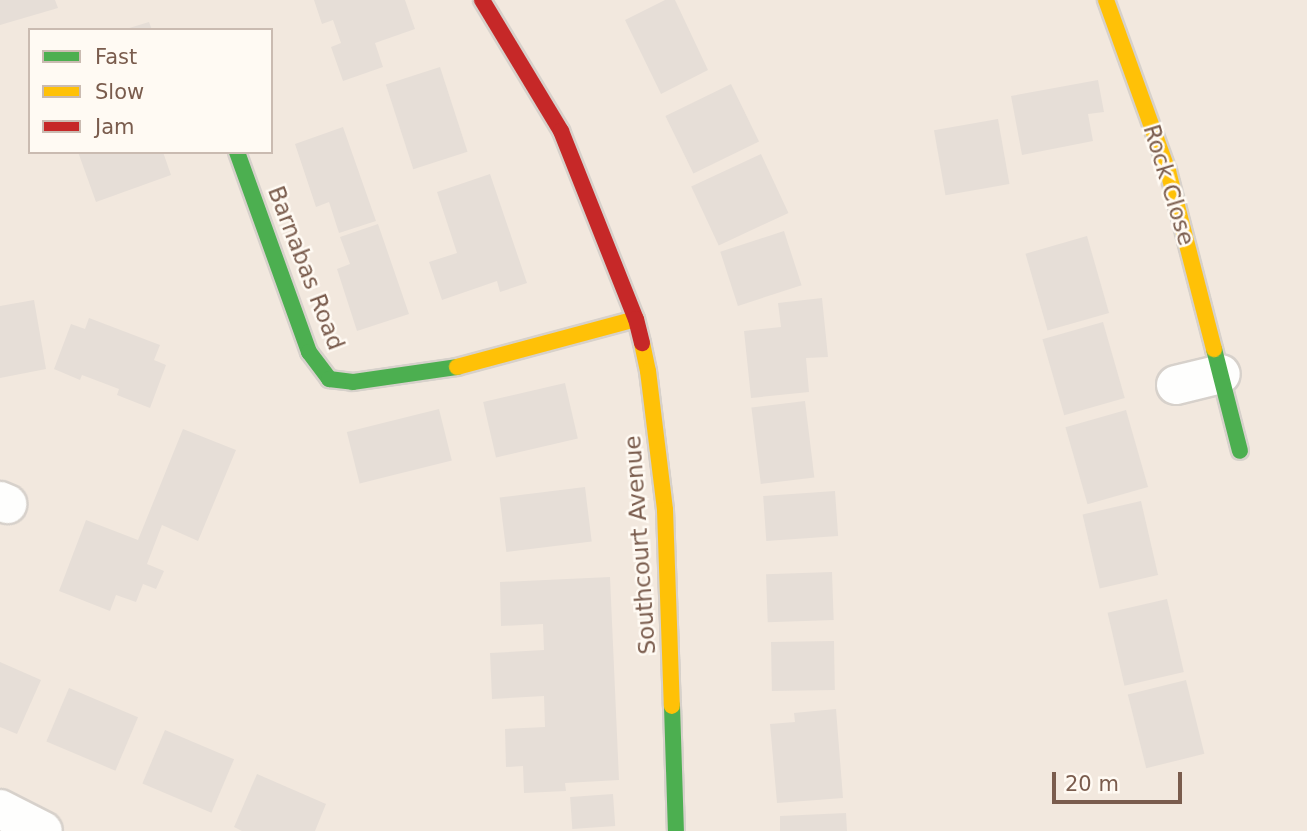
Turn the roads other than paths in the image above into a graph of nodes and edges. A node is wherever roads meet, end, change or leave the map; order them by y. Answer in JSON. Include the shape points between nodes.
{"nodes":[{"id":1,"x":482,"y":0,"type":"edge"},
{"id":2,"x":1106,"y":0,"type":"edge"},
{"id":3,"x":238,"y":154,"type":"edge"},
{"id":4,"x":636,"y":319,"type":"junction"},
{"id":5,"x":1221,"y":374,"type":"junction"},
{"id":6,"x":1176,"y":385,"type":"dead end"},
{"id":7,"x":1240,"y":451,"type":"dead end"},
{"id":8,"x":0,"y":809,"type":"edge"},
{"id":9,"x":46,"y":830,"type":"edge"},
{"id":10,"x":676,"y":831,"type":"edge"}],
"edges":[{"from":1,"to":4,"type":"street","name":"Southcourt Avenue","via":[[561,131]]},
{"from":2,"to":5,"type":"street","name":"Rock Close","via":[[1168,171]]},
{"from":3,"to":4,"type":"street","name":"Barnabas Road","via":[[309,352],[329,379],[353,382],[454,368]]},
{"from":4,"to":10,"type":"street","name":"Southcourt Avenue","via":[[648,371],[665,510]]},
{"from":5,"to":6,"type":"street"},
{"from":5,"to":7,"type":"street","name":"Rock Close"},
{"from":8,"to":9,"type":"street"}]}
